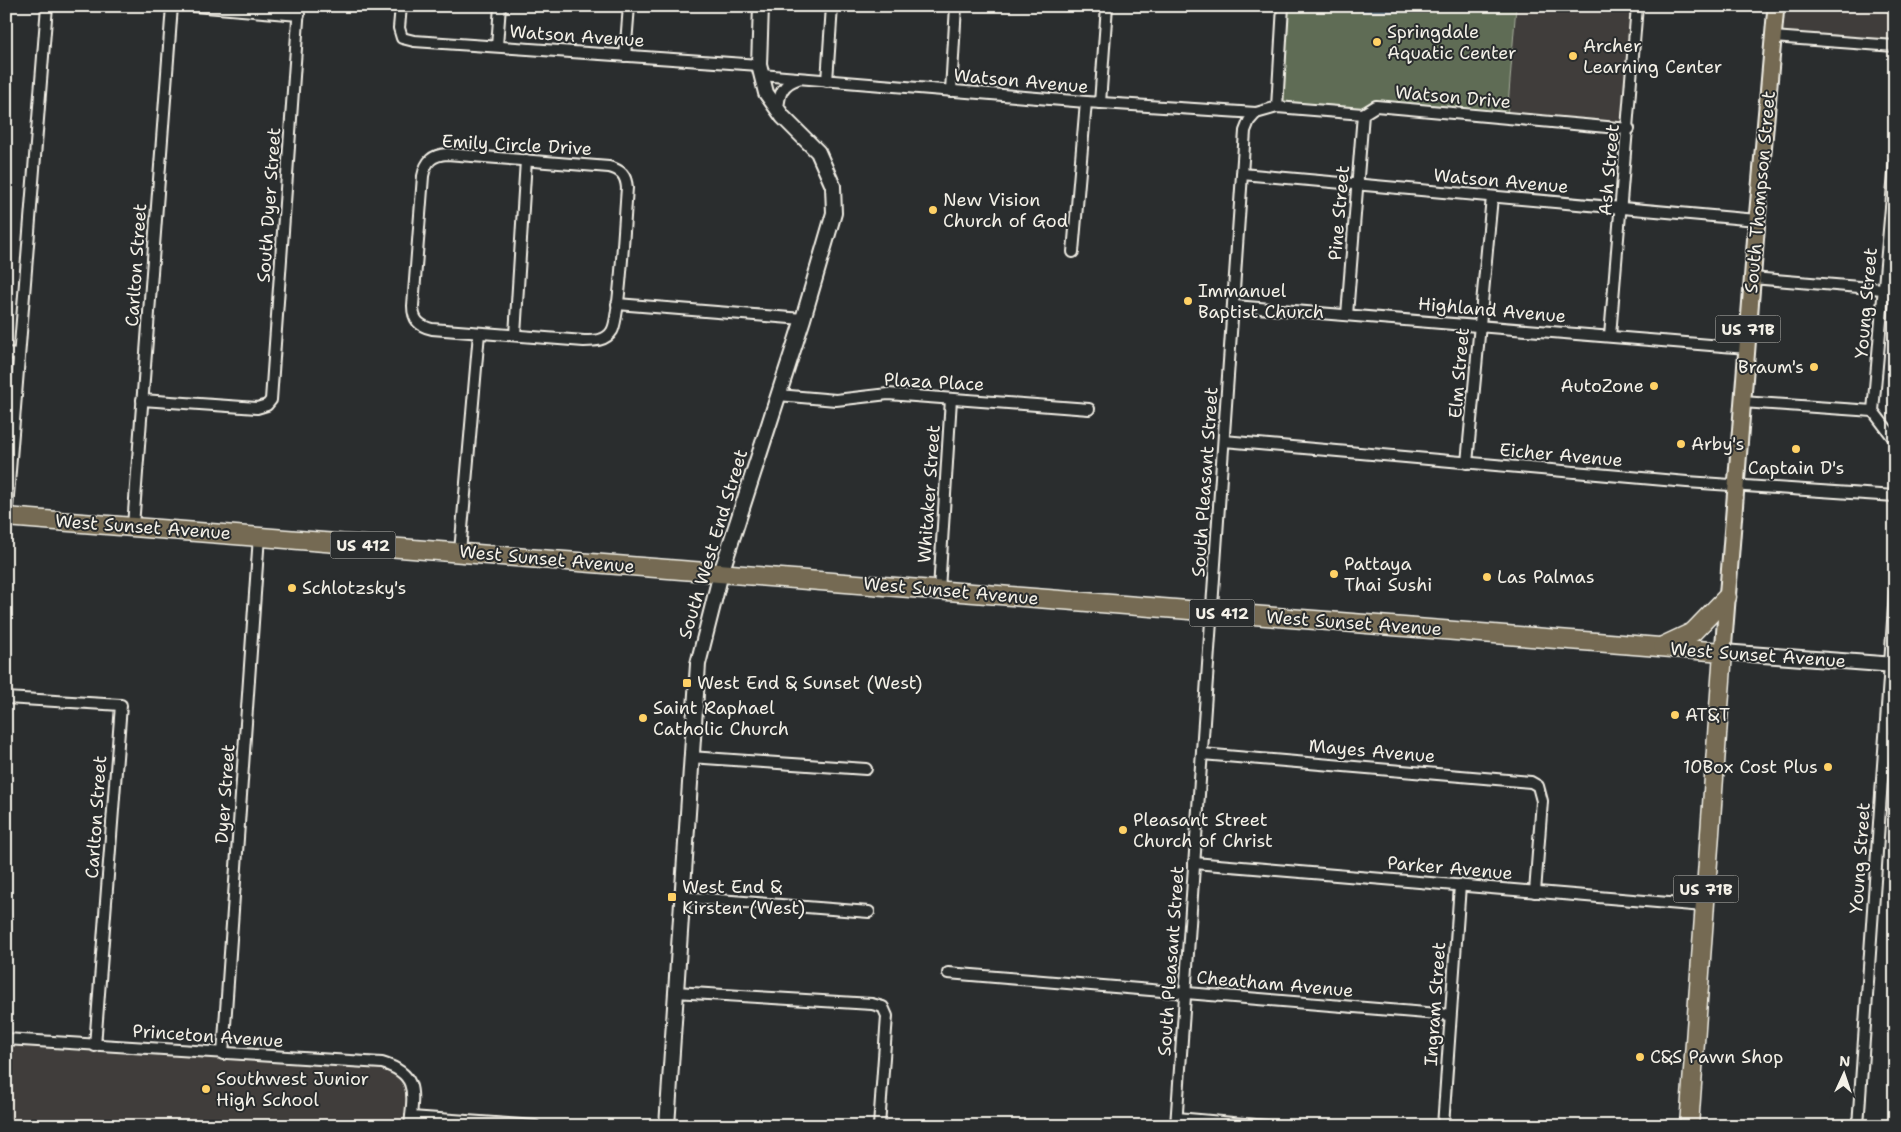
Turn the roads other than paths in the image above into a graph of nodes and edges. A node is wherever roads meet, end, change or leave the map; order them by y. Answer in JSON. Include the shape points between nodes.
{"nodes":[{"id":1,"x":47,"y":6,"type":"edge"},
{"id":2,"x":172,"y":6,"type":"edge"},
{"id":3,"x":194,"y":6,"type":"edge"},
{"id":4,"x":401,"y":6,"type":"edge"},
{"id":5,"x":500,"y":6,"type":"edge"},
{"id":6,"x":629,"y":6,"type":"edge"},
{"id":7,"x":761,"y":6,"type":"edge"},
{"id":8,"x":832,"y":6,"type":"edge"},
{"id":9,"x":956,"y":6,"type":"edge"},
{"id":10,"x":1107,"y":6,"type":"edge"},
{"id":11,"x":1283,"y":6,"type":"edge"},
{"id":12,"x":1637,"y":6,"type":"edge"},
{"id":13,"x":1776,"y":6,"type":"edge"},
{"id":14,"x":299,"y":11,"type":"edge"},
{"id":15,"x":1773,"y":37,"type":"junction"},
{"id":16,"x":497,"y":46,"type":"junction"},
{"id":17,"x":1895,"y":46,"type":"edge"},
{"id":18,"x":625,"y":56,"type":"junction"},
{"id":19,"x":760,"y":70,"type":"junction"},
{"id":20,"x":799,"y":78,"type":"junction"},
{"id":21,"x":827,"y":80,"type":"junction"},
{"id":22,"x":951,"y":91,"type":"junction"},
{"id":23,"x":1086,"y":102,"type":"junction"},
{"id":24,"x":1100,"y":103,"type":"junction"},
{"id":25,"x":1277,"y":107,"type":"junction"},
{"id":26,"x":778,"y":110,"type":"junction"},
{"id":27,"x":1256,"y":113,"type":"junction"},
{"id":28,"x":1363,"y":114,"type":"junction"},
{"id":29,"x":1629,"y":128,"type":"junction"},
{"id":30,"x":526,"y":160,"type":"junction"},
{"id":31,"x":1895,"y":162,"type":"edge"},
{"id":32,"x":1242,"y":174,"type":"junction"},
{"id":33,"x":1358,"y":185,"type":"junction"},
{"id":34,"x":1492,"y":197,"type":"junction"},
{"id":35,"x":1622,"y":208,"type":"junction"},
{"id":36,"x":1757,"y":220,"type":"junction"},
{"id":37,"x":1073,"y":252,"type":"dead end"},
{"id":38,"x":1752,"y":278,"type":"junction"},
{"id":39,"x":1883,"y":289,"type":"junction"},
{"id":40,"x":1895,"y":290,"type":"edge"},
{"id":41,"x":617,"y":304,"type":"junction"},
{"id":42,"x":1234,"y":306,"type":"junction"},
{"id":43,"x":1347,"y":315,"type":"junction"},
{"id":44,"x":803,"y":319,"type":"junction"},
{"id":45,"x":1480,"y":325,"type":"junction"},
{"id":46,"x":479,"y":333,"type":"junction"},
{"id":47,"x":515,"y":335,"type":"junction"},
{"id":48,"x":1610,"y":336,"type":"junction"},
{"id":49,"x":1747,"y":348,"type":"junction"},
{"id":50,"x":6,"y":353,"type":"edge"},
{"id":51,"x":19,"y":354,"type":"junction"},
{"id":52,"x":778,"y":395,"type":"junction"},
{"id":53,"x":951,"y":399,"type":"junction"},
{"id":54,"x":142,"y":400,"type":"junction"},
{"id":55,"x":1742,"y":402,"type":"junction"},
{"id":56,"x":1089,"y":409,"type":"dead end"},
{"id":57,"x":1873,"y":411,"type":"junction"},
{"id":58,"x":1895,"y":440,"type":"edge"},
{"id":59,"x":1224,"y":441,"type":"junction"},
{"id":60,"x":1467,"y":463,"type":"junction"},
{"id":61,"x":1736,"y":485,"type":"junction"},
{"id":62,"x":1895,"y":496,"type":"edge"},
{"id":63,"x":6,"y":517,"type":"edge"},
{"id":64,"x":6,"y":523,"type":"edge"},
{"id":65,"x":133,"y":526,"type":"junction"},
{"id":66,"x":259,"y":536,"type":"junction"},
{"id":67,"x":460,"y":552,"type":"junction"},
{"id":68,"x":720,"y":574,"type":"junction"},
{"id":69,"x":939,"y":590,"type":"junction"},
{"id":70,"x":1895,"y":592,"type":"edge"},
{"id":71,"x":1727,"y":598,"type":"junction"},
{"id":72,"x":1213,"y":612,"type":"junction"},
{"id":73,"x":1660,"y":647,"type":"junction"},
{"id":74,"x":1723,"y":652,"type":"junction"},
{"id":75,"x":1892,"y":665,"type":"edge"},
{"id":76,"x":6,"y":698,"type":"edge"},
{"id":77,"x":1202,"y":754,"type":"junction"},
{"id":78,"x":690,"y":758,"type":"junction"},
{"id":79,"x":866,"y":769,"type":"dead end"},
{"id":80,"x":1194,"y":863,"type":"junction"},
{"id":81,"x":1460,"y":885,"type":"junction"},
{"id":82,"x":1535,"y":892,"type":"junction"},
{"id":83,"x":681,"y":897,"type":"junction"},
{"id":84,"x":1704,"y":906,"type":"junction"},
{"id":85,"x":869,"y":912,"type":"dead end"},
{"id":86,"x":948,"y":973,"type":"dead end"},
{"id":87,"x":675,"y":992,"type":"junction"},
{"id":88,"x":1185,"y":993,"type":"junction"},
{"id":89,"x":1450,"y":1015,"type":"junction"},
{"id":90,"x":6,"y":1039,"type":"edge"},
{"id":91,"x":95,"y":1046,"type":"junction"},
{"id":92,"x":223,"y":1054,"type":"junction"},
{"id":93,"x":411,"y":1121,"type":"edge"},
{"id":94,"x":1176,"y":1122,"type":"edge"},
{"id":95,"x":535,"y":1126,"type":"edge"},
{"id":96,"x":667,"y":1126,"type":"edge"},
{"id":97,"x":879,"y":1126,"type":"edge"},
{"id":98,"x":1267,"y":1126,"type":"edge"},
{"id":99,"x":1443,"y":1126,"type":"edge"},
{"id":100,"x":1689,"y":1126,"type":"edge"},
{"id":101,"x":1858,"y":1126,"type":"edge"}],
"edges":[{"from":1,"to":51,"type":"street"},
{"from":2,"to":54,"type":"street","name":"Carlton Street"},
{"from":3,"to":14,"type":"street"},
{"from":4,"to":16,"type":"street","name":"Watson Avenue","via":[[399,28],[402,38]]},
{"from":5,"to":16,"type":"street"},
{"from":6,"to":18,"type":"street"},
{"from":7,"to":19,"type":"street","name":"South West End Street"},
{"from":8,"to":21,"type":"street"},
{"from":9,"to":22,"type":"street"},
{"from":10,"to":24,"type":"street"},
{"from":11,"to":25,"type":"street"},
{"from":12,"to":29,"type":"street","name":"Ash Street"},
{"from":13,"to":15,"type":"main road","name":"South Thompson Street","number":"US 71B"},
{"from":14,"to":54,"type":"street","name":"South Dyer Street","via":[[273,395],[268,405],[257,408]]},
{"from":15,"to":17,"type":"street"},
{"from":15,"to":36,"type":"main road","name":"South Thompson Street","number":"US 71B"},
{"from":16,"to":18,"type":"street","name":"Watson Avenue"},
{"from":18,"to":19,"type":"street","name":"Watson Avenue"},
{"from":19,"to":20,"type":"street","name":"Watson Avenue"},
{"from":19,"to":26,"type":"street","name":"South West End Street","via":[[766,93]]},
{"from":20,"to":21,"type":"street","name":"Watson Avenue"},
{"from":20,"to":26,"type":"street","via":[[784,86]]},
{"from":21,"to":22,"type":"street","name":"Watson Avenue"},
{"from":22,"to":23,"type":"street","name":"Watson Avenue"},
{"from":23,"to":24,"type":"street","name":"Watson Avenue"},
{"from":23,"to":37,"type":"street"},
{"from":24,"to":27,"type":"street","name":"Watson Avenue"},
{"from":25,"to":27,"type":"street","name":"Watson Avenue"},
{"from":25,"to":28,"type":"street","name":"Watson Drive"},
{"from":26,"to":44,"type":"street","name":"South West End Street","via":[[818,152],[832,186],[834,213]]},
{"from":27,"to":32,"type":"street","name":"South Pleasant Street","via":[[1245,131]]},
{"from":28,"to":29,"type":"street","name":"Watson Drive","via":[[1376,106]]},
{"from":28,"to":33,"type":"street","name":"Pine Street"},
{"from":29,"to":35,"type":"street","name":"Ash Street"},
{"from":30,"to":41,"type":"street","name":"Emily Circle Drive","via":[[608,166],[623,174],[627,188]]},
{"from":30,"to":46,"type":"street","name":"Emily Circle Drive","via":[[442,155],[429,160],[425,166],[413,314],[417,323],[432,329]]},
{"from":30,"to":47,"type":"street"},
{"from":31,"to":39,"type":"street","name":"Young Street"},
{"from":32,"to":33,"type":"street","name":"Watson Avenue"},
{"from":32,"to":42,"type":"street","name":"South Pleasant Street"},
{"from":33,"to":34,"type":"street","name":"Watson Avenue"},
{"from":33,"to":43,"type":"street","name":"Pine Street"},
{"from":34,"to":35,"type":"street","name":"Watson Avenue"},
{"from":34,"to":45,"type":"street","name":"Elm Street"},
{"from":35,"to":36,"type":"street","name":"Watson Avenue"},
{"from":35,"to":48,"type":"street","name":"Ash Street"},
{"from":36,"to":38,"type":"main road","name":"South Thompson Street","number":"US 71B"},
{"from":38,"to":39,"type":"street"},
{"from":38,"to":49,"type":"main road","name":"South Thompson Street","number":"US 71B"},
{"from":39,"to":40,"type":"street"},
{"from":39,"to":57,"type":"street","name":"Young Street"},
{"from":41,"to":44,"type":"street"},
{"from":41,"to":47,"type":"street","name":"Emily Circle Drive","via":[[612,332],[598,341]]},
{"from":42,"to":43,"type":"street","name":"Highland Avenue"},
{"from":42,"to":59,"type":"street","name":"South Pleasant Street"},
{"from":43,"to":45,"type":"street","name":"Highland Avenue"},
{"from":44,"to":52,"type":"street","name":"South West End Street"},
{"from":45,"to":48,"type":"street","name":"Highland Avenue"},
{"from":45,"to":60,"type":"street","name":"Elm Street"},
{"from":46,"to":47,"type":"street","name":"Emily Circle Drive"},
{"from":46,"to":67,"type":"street"},
{"from":48,"to":49,"type":"street","name":"Highland Avenue"},
{"from":49,"to":55,"type":"main road","name":"South Thompson Street","number":"US 71B"},
{"from":50,"to":51,"type":"street"},
{"from":51,"to":63,"type":"street"},
{"from":52,"to":53,"type":"street","name":"Plaza Place","via":[[836,400],[888,394]]},
{"from":52,"to":68,"type":"street","name":"South West End Street"},
{"from":53,"to":56,"type":"street","name":"Plaza Place"},
{"from":53,"to":69,"type":"street","name":"Whitaker Street"},
{"from":54,"to":65,"type":"street","name":"Carlton Street"},
{"from":55,"to":57,"type":"street"},
{"from":55,"to":61,"type":"main road","name":"South Thompson Street","number":"US 71B"},
{"from":57,"to":58,"type":"street"},
{"from":59,"to":60,"type":"street","name":"Eicher Avenue"},
{"from":59,"to":72,"type":"street","name":"South Pleasant Street"},
{"from":60,"to":61,"type":"street","name":"Eicher Avenue"},
{"from":61,"to":62,"type":"street","name":"Eicher Avenue"},
{"from":61,"to":71,"type":"main road","name":"South Thompson Street","number":"US 71B"},
{"from":63,"to":64,"type":"street"},
{"from":63,"to":65,"type":"highway","name":"West Sunset Avenue","number":"US 412"},
{"from":65,"to":66,"type":"highway","name":"West Sunset Avenue","number":"US 412"},
{"from":66,"to":67,"type":"highway","name":"West Sunset Avenue","number":"US 412"},
{"from":66,"to":92,"type":"street","name":"Dyer Street"},
{"from":67,"to":68,"type":"highway","name":"West Sunset Avenue","number":"US 412"},
{"from":68,"to":69,"type":"highway","name":"West Sunset Avenue","number":"US 412"},
{"from":68,"to":78,"type":"street","name":"South West End Street","via":[[698,664]]},
{"from":69,"to":72,"type":"highway","name":"West Sunset Avenue","number":"US 412"},
{"from":70,"to":75,"type":"street","name":"Young Street"},
{"from":71,"to":73,"type":"highway","via":[[1693,632]]},
{"from":71,"to":74,"type":"main road","name":"South Thompson Street","number":"US 71B"},
{"from":72,"to":73,"type":"highway","name":"West Sunset Avenue","number":"US 412"},
{"from":72,"to":77,"type":"street","name":"South Pleasant Street"},
{"from":73,"to":74,"type":"highway","name":"West Sunset Avenue","number":"US 412"},
{"from":74,"to":75,"type":"street","name":"West Sunset Avenue"},
{"from":74,"to":84,"type":"highway","name":"South Thompson Street","number":"US 71B"},
{"from":75,"to":101,"type":"street","name":"Young Street"},
{"from":76,"to":91,"type":"street","name":"Carlton Street","via":[[121,705]]},
{"from":77,"to":80,"type":"street","name":"South Pleasant Street"},
{"from":77,"to":82,"type":"street","name":"Mayes Avenue","via":[[1524,779],[1538,786],[1542,800]]},
{"from":78,"to":79,"type":"street"},
{"from":78,"to":83,"type":"street","name":"South West End Street"},
{"from":80,"to":81,"type":"street","name":"Parker Avenue"},
{"from":80,"to":88,"type":"street","name":"South Pleasant Street"},
{"from":81,"to":82,"type":"street","name":"Parker Avenue"},
{"from":81,"to":89,"type":"street","name":"Ingram Street"},
{"from":82,"to":84,"type":"street","name":"Parker Avenue"},
{"from":83,"to":85,"type":"street"},
{"from":83,"to":87,"type":"street","name":"South West End Street"},
{"from":84,"to":100,"type":"highway","name":"South Thompson Street","number":"US 71B"},
{"from":86,"to":88,"type":"street","name":"Cheatham Avenue"},
{"from":87,"to":96,"type":"street","name":"South West End Street"},
{"from":87,"to":97,"type":"street","via":[[883,1007],[887,1016]]},
{"from":88,"to":89,"type":"street","name":"Cheatham Avenue"},
{"from":88,"to":94,"type":"street","name":"South Pleasant Street"},
{"from":89,"to":99,"type":"street","name":"Ingram Street"},
{"from":90,"to":91,"type":"street","name":"Princeton Avenue"},
{"from":91,"to":92,"type":"street","name":"Princeton Avenue"},
{"from":92,"to":93,"type":"street","name":"Princeton Avenue","via":[[382,1064],[396,1068],[406,1074],[412,1094]]},
{"from":93,"to":95,"type":"street"},
{"from":94,"to":98,"type":"street"}]}
